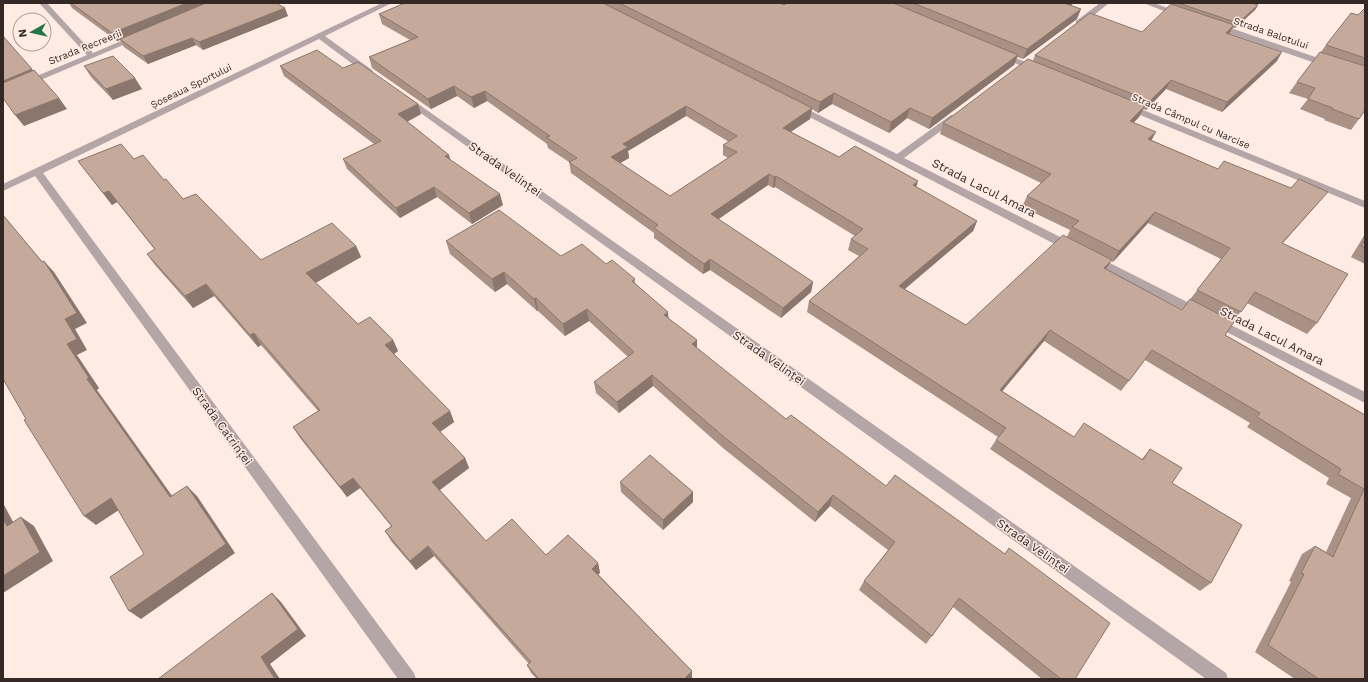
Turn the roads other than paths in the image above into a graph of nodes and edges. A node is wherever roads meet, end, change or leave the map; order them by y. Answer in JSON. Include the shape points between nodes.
{"nodes":[{"id":1,"x":44,"y":3,"type":"edge"},
{"id":2,"x":388,"y":3,"type":"edge"},
{"id":3,"x":1105,"y":3,"type":"edge"},
{"id":4,"x":1147,"y":3,"type":"edge"},
{"id":5,"x":1185,"y":16,"type":"edge"},
{"id":6,"x":1207,"y":23,"type":"edge"},
{"id":7,"x":1069,"y":31,"type":"edge"},
{"id":8,"x":149,"y":33,"type":"edge"},
{"id":9,"x":319,"y":36,"type":"junction"},
{"id":10,"x":991,"y":50,"type":"edge"},
{"id":11,"x":92,"y":56,"type":"junction"},
{"id":12,"x":1034,"y":57,"type":"edge"},
{"id":13,"x":1025,"y":64,"type":"junction"},
{"id":14,"x":1335,"y":66,"type":"edge"},
{"id":15,"x":1043,"y":71,"type":"edge"},
{"id":16,"x":1015,"y":72,"type":"edge"},
{"id":17,"x":380,"y":80,"type":"edge"},
{"id":18,"x":3,"y":93,"type":"edge"},
{"id":19,"x":400,"y":94,"type":"edge"},
{"id":20,"x":786,"y":102,"type":"edge"},
{"id":21,"x":1116,"y":102,"type":"edge"},
{"id":22,"x":960,"y":112,"type":"edge"},
{"id":23,"x":898,"y":158,"type":"junction"},
{"id":24,"x":37,"y":172,"type":"junction"},
{"id":25,"x":3,"y":188,"type":"edge"},
{"id":26,"x":1365,"y":205,"type":"edge"},
{"id":27,"x":1365,"y":398,"type":"edge"},
{"id":28,"x":408,"y":679,"type":"edge"},
{"id":29,"x":1220,"y":679,"type":"edge"}],
"edges":[{"from":1,"to":11,"type":"street"},
{"from":2,"to":9,"type":"street","name":"Șoseaua Sportului"},
{"from":3,"to":7,"type":"street"},
{"from":4,"to":5,"type":"street"},
{"from":6,"to":14,"type":"street","name":"Strada Balotului"},
{"from":8,"to":11,"type":"street","name":"Strada Recreerii"},
{"from":9,"to":17,"type":"street"},
{"from":9,"to":24,"type":"street","name":"Șoseaua Sportului"},
{"from":10,"to":13,"type":"street"},
{"from":11,"to":18,"type":"street","name":"Strada Recreerii"},
{"from":12,"to":13,"type":"street"},
{"from":13,"to":15,"type":"street"},
{"from":13,"to":16,"type":"street"},
{"from":19,"to":29,"type":"street","name":"Strada Velinței"},
{"from":20,"to":23,"type":"street","name":"Strada Lacul Amara"},
{"from":21,"to":26,"type":"street","name":"Strada Câmpul cu Narcise"},
{"from":22,"to":23,"type":"street"},
{"from":23,"to":27,"type":"street","name":"Strada Lacul Amara"},
{"from":24,"to":25,"type":"street","name":"Șoseaua Sportului"},
{"from":24,"to":28,"type":"street","name":"Strada Catrinței"}]}
